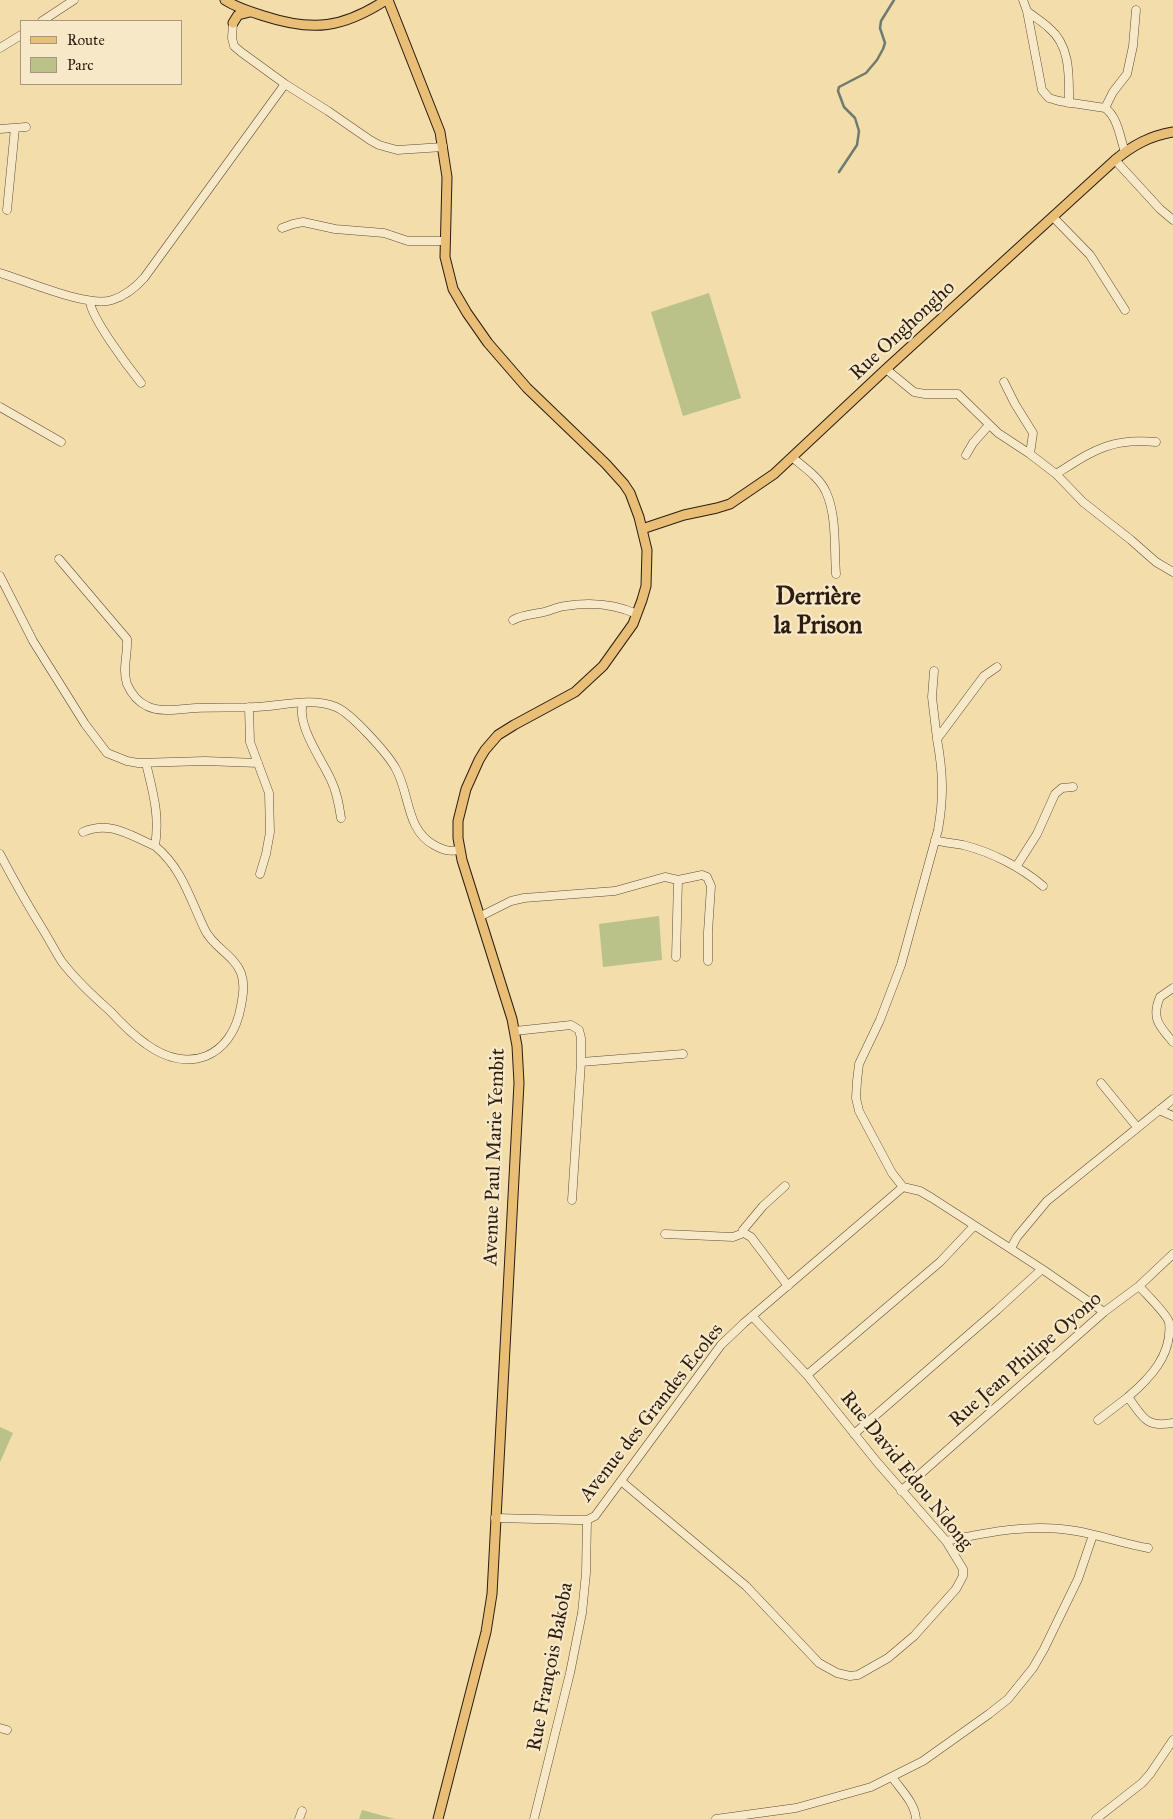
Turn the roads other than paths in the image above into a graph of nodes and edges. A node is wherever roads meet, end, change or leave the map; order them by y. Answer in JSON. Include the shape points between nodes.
{"nodes":[{"id":1,"x":74,"y":0,"type":"edge"},
{"id":2,"x":387,"y":0,"type":"edge"},
{"id":3,"x":1023,"y":0,"type":"edge"},
{"id":4,"x":227,"y":1,"type":"edge"},
{"id":5,"x":1136,"y":10,"type":"dead end"},
{"id":6,"x":1027,"y":11,"type":"junction"},
{"id":7,"x":250,"y":12,"type":"junction"},
{"id":8,"x":44,"y":20,"type":"edge"},
{"id":9,"x":233,"y":23,"type":"junction"},
{"id":10,"x":20,"y":36,"type":"edge"},
{"id":11,"x":0,"y":48,"type":"edge"},
{"id":12,"x":285,"y":84,"type":"junction"},
{"id":13,"x":1069,"y":103,"type":"junction"},
{"id":14,"x":1105,"y":108,"type":"junction"},
{"id":15,"x":26,"y":127,"type":"dead end"},
{"id":16,"x":15,"y":128,"type":"junction"},
{"id":17,"x":0,"y":129,"type":"edge"},
{"id":18,"x":1173,"y":132,"type":"edge"},
{"id":19,"x":443,"y":147,"type":"junction"},
{"id":20,"x":1125,"y":152,"type":"junction"},
{"id":21,"x":1115,"y":160,"type":"junction"},
{"id":22,"x":7,"y":210,"type":"dead end"},
{"id":23,"x":1053,"y":217,"type":"junction"},
{"id":24,"x":1173,"y":220,"type":"edge"},
{"id":25,"x":282,"y":228,"type":"dead end"},
{"id":26,"x":444,"y":241,"type":"junction"},
{"id":27,"x":0,"y":273,"type":"edge"},
{"id":28,"x":90,"y":302,"type":"junction"},
{"id":29,"x":1124,"y":310,"type":"dead end"},
{"id":30,"x":886,"y":369,"type":"junction"},
{"id":31,"x":1004,"y":382,"type":"dead end"},
{"id":32,"x":141,"y":383,"type":"dead end"},
{"id":33,"x":0,"y":407,"type":"edge"},
{"id":34,"x":989,"y":425,"type":"junction"},
{"id":35,"x":61,"y":442,"type":"dead end"},
{"id":36,"x":1156,"y":442,"type":"dead end"},
{"id":37,"x":1030,"y":454,"type":"junction"},
{"id":38,"x":966,"y":455,"type":"dead end"},
{"id":39,"x":793,"y":458,"type":"junction"},
{"id":40,"x":1056,"y":474,"type":"junction"},
{"id":41,"x":642,"y":529,"type":"junction"},
{"id":42,"x":59,"y":558,"type":"dead end"},
{"id":43,"x":1173,"y":572,"type":"edge"},
{"id":44,"x":836,"y":574,"type":"dead end"},
{"id":45,"x":0,"y":576,"type":"edge"},
{"id":46,"x":637,"y":614,"type":"junction"},
{"id":47,"x":513,"y":620,"type":"dead end"},
{"id":48,"x":997,"y":667,"type":"dead end"},
{"id":49,"x":934,"y":671,"type":"dead end"},
{"id":50,"x":303,"y":703,"type":"junction"},
{"id":51,"x":248,"y":708,"type":"junction"},
{"id":52,"x":937,"y":739,"type":"junction"},
{"id":53,"x":146,"y":763,"type":"junction"},
{"id":54,"x":258,"y":763,"type":"junction"},
{"id":55,"x":1073,"y":786,"type":"dead end"},
{"id":56,"x":341,"y":818,"type":"dead end"},
{"id":57,"x":83,"y":832,"type":"dead end"},
{"id":58,"x":935,"y":840,"type":"junction"},
{"id":59,"x":155,"y":846,"type":"junction"},
{"id":60,"x":460,"y":850,"type":"junction"},
{"id":61,"x":0,"y":854,"type":"edge"},
{"id":62,"x":1016,"y":867,"type":"junction"},
{"id":63,"x":260,"y":874,"type":"dead end"},
{"id":64,"x":678,"y":880,"type":"junction"},
{"id":65,"x":1044,"y":886,"type":"dead end"},
{"id":66,"x":481,"y":916,"type":"junction"},
{"id":67,"x":676,"y":957,"type":"dead end"},
{"id":68,"x":708,"y":960,"type":"dead end"},
{"id":69,"x":1173,"y":988,"type":"edge"},
{"id":70,"x":514,"y":1031,"type":"junction"},
{"id":71,"x":1173,"y":1042,"type":"edge"},
{"id":72,"x":683,"y":1054,"type":"dead end"},
{"id":73,"x":581,"y":1062,"type":"junction"},
{"id":74,"x":1101,"y":1083,"type":"dead end"},
{"id":75,"x":1173,"y":1099,"type":"edge"},
{"id":76,"x":1160,"y":1110,"type":"junction"},
{"id":77,"x":1173,"y":1116,"type":"edge"},
{"id":78,"x":1137,"y":1127,"type":"junction"},
{"id":79,"x":786,"y":1186,"type":"dead end"},
{"id":80,"x":903,"y":1187,"type":"junction"},
{"id":81,"x":572,"y":1200,"type":"dead end"},
{"id":82,"x":974,"y":1226,"type":"junction"},
{"id":83,"x":743,"y":1232,"type":"junction"},
{"id":84,"x":665,"y":1234,"type":"dead end"},
{"id":85,"x":1011,"y":1248,"type":"junction"},
{"id":86,"x":1173,"y":1254,"type":"edge"},
{"id":87,"x":1042,"y":1269,"type":"junction"},
{"id":88,"x":788,"y":1286,"type":"junction"},
{"id":89,"x":1139,"y":1286,"type":"junction"},
{"id":90,"x":1104,"y":1312,"type":"junction"},
{"id":91,"x":752,"y":1316,"type":"junction"},
{"id":92,"x":1173,"y":1338,"type":"edge"},
{"id":93,"x":808,"y":1375,"type":"junction"},
{"id":94,"x":1128,"y":1397,"type":"junction"},
{"id":95,"x":1098,"y":1420,"type":"dead end"},
{"id":96,"x":1173,"y":1423,"type":"edge"},
{"id":97,"x":854,"y":1434,"type":"junction"},
{"id":98,"x":621,"y":1481,"type":"junction"},
{"id":99,"x":901,"y":1491,"type":"junction"},
{"id":100,"x":495,"y":1518,"type":"junction"},
{"id":101,"x":587,"y":1520,"type":"junction"},
{"id":102,"x":1093,"y":1535,"type":"junction"},
{"id":103,"x":946,"y":1542,"type":"junction"},
{"id":104,"x":1148,"y":1548,"type":"dead end"},
{"id":105,"x":1173,"y":1740,"type":"edge"},
{"id":106,"x":892,"y":1777,"type":"junction"},
{"id":107,"x":438,"y":1819,"type":"edge"},
{"id":108,"x":534,"y":1819,"type":"edge"},
{"id":109,"x":716,"y":1819,"type":"edge"},
{"id":110,"x":916,"y":1819,"type":"edge"},
{"id":111,"x":1096,"y":1819,"type":"edge"}],
"edges":[{"from":1,"to":8,"type":"street"},
{"from":2,"to":7,"type":"main road","via":[[352,19],[323,25],[289,23]]},
{"from":2,"to":19,"type":"main road","name":"Avenue Paul Marie Yembit","via":[[429,102]]},
{"from":3,"to":6,"type":"street"},
{"from":4,"to":7,"type":"main road"},
{"from":4,"to":9,"type":"main road"},
{"from":5,"to":14,"type":"street","via":[[1127,74]]},
{"from":6,"to":13,"type":"street","via":[[1051,28],[1062,43],[1068,64]]},
{"from":6,"to":13,"type":"street","via":[[1042,90],[1049,98]]},
{"from":7,"to":9,"type":"main road","via":[[238,14]]},
{"from":9,"to":12,"type":"street","via":[[234,46]]},
{"from":10,"to":11,"type":"street"},
{"from":12,"to":19,"type":"street","via":[[379,145],[397,150]]},
{"from":12,"to":28,"type":"street","via":[[144,278],[120,297]]},
{"from":13,"to":14,"type":"street"},
{"from":14,"to":20,"type":"street","via":[[1113,116]]},
{"from":15,"to":16,"type":"street"},
{"from":16,"to":17,"type":"street"},
{"from":16,"to":22,"type":"street"},
{"from":18,"to":20,"type":"main road","name":"Rue Onghongho","via":[[1143,141]]},
{"from":19,"to":26,"type":"main road","name":"Avenue Paul Marie Yembit","via":[[447,177]]},
{"from":20,"to":21,"type":"main road","name":"Rue Onghongho"},
{"from":21,"to":23,"type":"main road","name":"Rue Onghongho"},
{"from":21,"to":24,"type":"street"},
{"from":23,"to":29,"type":"street","via":[[1090,255]]},
{"from":23,"to":30,"type":"main road","name":"Rue Onghongho"},
{"from":25,"to":26,"type":"street","via":[[304,222],[335,229],[384,233],[408,241]]},
{"from":26,"to":41,"type":"main road","name":"Avenue Paul Marie Yembit","via":[[449,276],[467,313],[530,392],[616,474],[630,493]]},
{"from":27,"to":28,"type":"street"},
{"from":28,"to":32,"type":"street","via":[[91,310]]},
{"from":30,"to":34,"type":"street","via":[[914,392],[958,394]]},
{"from":30,"to":39,"type":"main road","name":"Rue Onghongho"},
{"from":31,"to":37,"type":"street","via":[[1033,433]]},
{"from":33,"to":35,"type":"street"},
{"from":34,"to":37,"type":"street"},
{"from":34,"to":38,"type":"street","via":[[972,443]]},
{"from":36,"to":40,"type":"street","via":[[1117,443],[1094,450]]},
{"from":37,"to":40,"type":"street"},
{"from":39,"to":41,"type":"main road","name":"Rue Onghongho","via":[[730,504]]},
{"from":39,"to":44,"type":"street","via":[[826,491],[833,520]]},
{"from":40,"to":43,"type":"street","via":[[1083,502],[1156,562]]},
{"from":41,"to":46,"type":"main road","name":"Avenue Paul Marie Yembit","via":[[646,550],[646,586]]},
{"from":42,"to":51,"type":"street","via":[[127,639],[124,674],[132,694],[139,701],[147,707],[167,710]]},
{"from":45,"to":53,"type":"street","via":[[30,635],[95,738],[111,756]]},
{"from":46,"to":47,"type":"street","via":[[619,607],[572,605],[528,613]]},
{"from":46,"to":60,"type":"main road","name":"Avenue Paul Marie Yembit","via":[[611,656],[583,686],[507,729],[485,750],[473,770],[461,805],[458,821]]},
{"from":48,"to":52,"type":"street","via":[[984,676]]},
{"from":49,"to":52,"type":"street","via":[[932,697]]},
{"from":50,"to":51,"type":"street"},
{"from":50,"to":56,"type":"street","via":[[303,723],[332,781]]},
{"from":50,"to":60,"type":"street","via":[[325,703],[350,717],[396,767],[419,832],[441,848]]},
{"from":51,"to":54,"type":"street","via":[[249,734]]},
{"from":52,"to":58,"type":"street","via":[[943,789]]},
{"from":53,"to":54,"type":"street"},
{"from":53,"to":59,"type":"street","via":[[158,812]]},
{"from":54,"to":63,"type":"street","via":[[270,804],[268,844]]},
{"from":55,"to":62,"type":"street","via":[[1062,788],[1055,794],[1037,834]]},
{"from":57,"to":59,"type":"street","via":[[113,827]]},
{"from":58,"to":62,"type":"street","via":[[978,850]]},
{"from":58,"to":80,"type":"street","via":[[901,965],[859,1064],[857,1082],[859,1111],[892,1174]]},
{"from":59,"to":61,"type":"street","via":[[175,867],[208,936],[238,968],[242,979],[243,996],[235,1030],[221,1048],[205,1057],[178,1059],[161,1054],[144,1043],[88,991],[62,962]]},
{"from":60,"to":66,"type":"main road","name":"Avenue Paul Marie Yembit"},
{"from":62,"to":65,"type":"street"},
{"from":64,"to":66,"type":"street","via":[[665,877],[609,892],[524,898]]},
{"from":64,"to":67,"type":"street"},
{"from":64,"to":68,"type":"street","via":[[702,875],[710,881]]},
{"from":66,"to":70,"type":"main road","name":"Avenue Paul Marie Yembit"},
{"from":69,"to":71,"type":"street","via":[[1160,997],[1156,1012],[1160,1028]]},
{"from":70,"to":73,"type":"street","via":[[571,1025],[579,1030],[582,1038]]},
{"from":70,"to":100,"type":"main road","name":"Avenue Paul Marie Yembit","via":[[519,1065],[518,1113]]},
{"from":72,"to":73,"type":"street"},
{"from":73,"to":81,"type":"street"},
{"from":74,"to":78,"type":"street"},
{"from":75,"to":76,"type":"street"},
{"from":76,"to":77,"type":"street"},
{"from":76,"to":78,"type":"street"},
{"from":78,"to":85,"type":"street","via":[[1047,1201]]},
{"from":79,"to":83,"type":"street","via":[[763,1206]]},
{"from":80,"to":82,"type":"street","via":[[920,1191]]},
{"from":80,"to":88,"type":"street","name":"Avenue des Grandes Ecoles"},
{"from":82,"to":85,"type":"street"},
{"from":82,"to":93,"type":"street","via":[[940,1262]]},
{"from":83,"to":84,"type":"street","via":[[733,1237]]},
{"from":83,"to":88,"type":"street","via":[[751,1237]]},
{"from":85,"to":87,"type":"street"},
{"from":86,"to":89,"type":"street","name":"Rue Jean Philipe Oyono"},
{"from":87,"to":90,"type":"street"},
{"from":87,"to":97,"type":"street"},
{"from":88,"to":91,"type":"street","name":"Avenue des Grandes Ecoles"},
{"from":89,"to":90,"type":"street","name":"Rue Jean Philipe Oyono"},
{"from":89,"to":92,"type":"street","via":[[1169,1320]]},
{"from":90,"to":99,"type":"street","name":"Rue Jean Philipe Oyono"},
{"from":91,"to":93,"type":"street","name":"Rue David Edou Ndong"},
{"from":91,"to":98,"type":"street","name":"Avenue des Grandes Ecoles","via":[[721,1345]]},
{"from":92,"to":94,"type":"street","via":[[1160,1370]]},
{"from":93,"to":97,"type":"street","name":"Rue David Edou Ndong"},
{"from":94,"to":95,"type":"street"},
{"from":94,"to":96,"type":"street","via":[[1145,1420],[1153,1424]]},
{"from":97,"to":99,"type":"street","name":"Rue David Edou Ndong"},
{"from":98,"to":101,"type":"street","name":"Avenue des Grandes Ecoles","via":[[602,1509]]},
{"from":98,"to":103,"type":"street","name":"Rue David Edou Ndong","via":[[746,1586],[819,1663],[844,1675],[858,1675],[897,1652],[956,1589],[963,1569]]},
{"from":99,"to":103,"type":"street","name":"Rue David Edou Ndong"},
{"from":100,"to":101,"type":"street","name":"Avenue des Grandes Ecoles"},
{"from":100,"to":107,"type":"main road","name":"Avenue Paul Marie Yembit","via":[[488,1618]]},
{"from":101,"to":108,"type":"street","name":"Rue François Bakoba","via":[[582,1614]]},
{"from":102,"to":103,"type":"street","via":[[1062,1529],[1027,1528],[1000,1530]]},
{"from":102,"to":104,"type":"street"},
{"from":102,"to":106,"type":"street","via":[[1078,1579],[1044,1649],[1008,1699],[928,1758]]},
{"from":105,"to":111,"type":"street","via":[[1142,1783]]},
{"from":106,"to":109,"type":"street","via":[[842,1796],[796,1808]]},
{"from":106,"to":110,"type":"street","via":[[912,1804]]}]}
